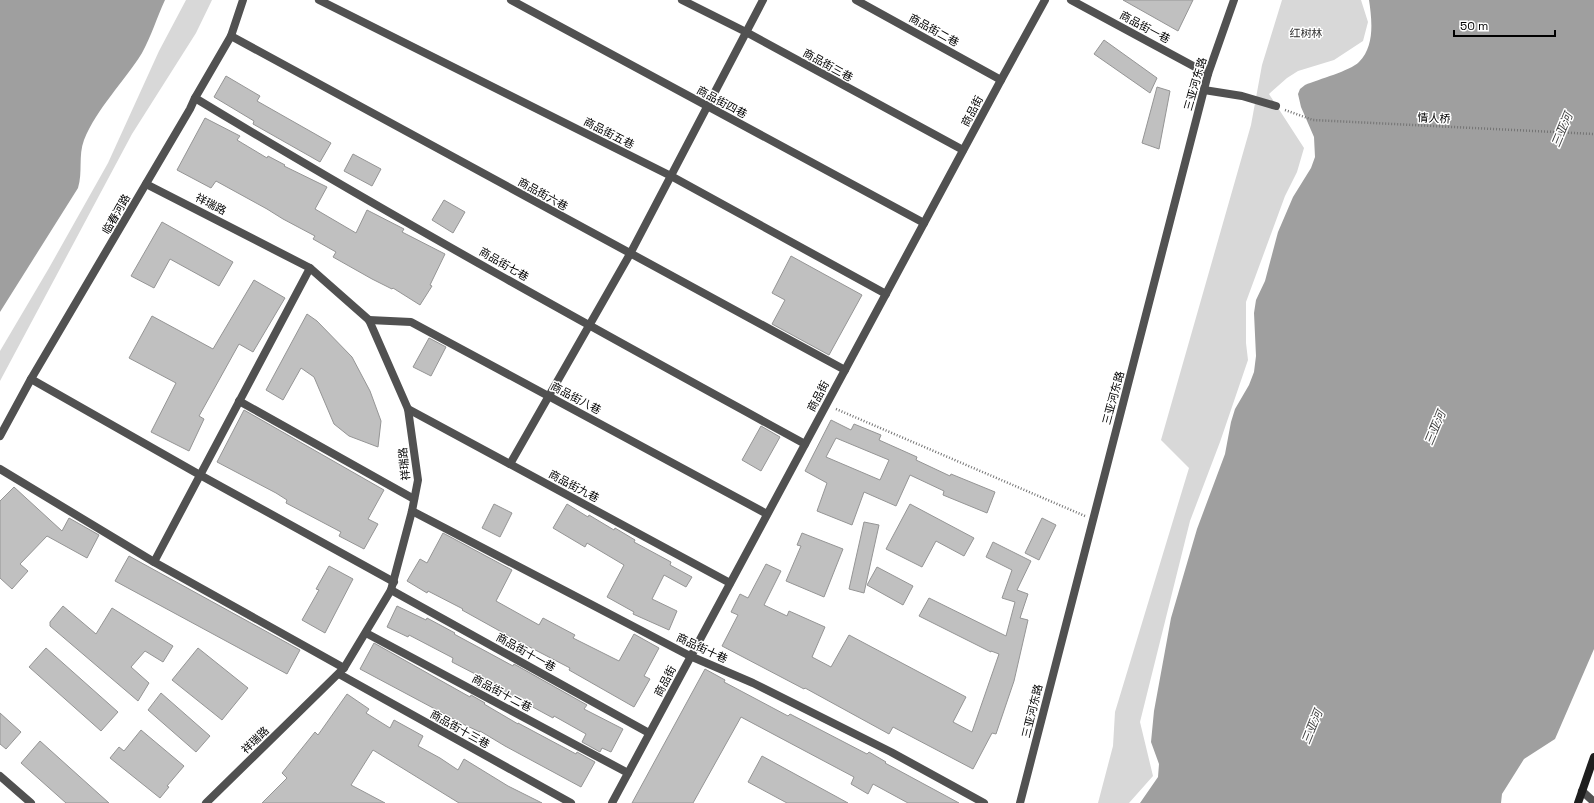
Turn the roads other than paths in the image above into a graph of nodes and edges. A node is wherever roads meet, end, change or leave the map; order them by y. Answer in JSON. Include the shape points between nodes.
{"nodes":[{"id":1,"x":243,"y":0,"type":"edge"},
{"id":2,"x":319,"y":0,"type":"edge"},
{"id":3,"x":511,"y":0,"type":"edge"},
{"id":4,"x":682,"y":0,"type":"edge"},
{"id":5,"x":762,"y":0,"type":"edge"},
{"id":6,"x":856,"y":0,"type":"edge"},
{"id":7,"x":1045,"y":0,"type":"edge"},
{"id":8,"x":1071,"y":0,"type":"edge"},
{"id":9,"x":1234,"y":0,"type":"edge"},
{"id":10,"x":746,"y":32,"type":"junction"},
{"id":11,"x":231,"y":36,"type":"junction"},
{"id":12,"x":1208,"y":74,"type":"junction"},
{"id":13,"x":1001,"y":80,"type":"junction"},
{"id":14,"x":1204,"y":90,"type":"junction"},
{"id":15,"x":195,"y":98,"type":"junction"},
{"id":16,"x":707,"y":106,"type":"junction"},
{"id":17,"x":1276,"y":106,"type":"road end"},
{"id":18,"x":963,"y":150,"type":"junction"},
{"id":19,"x":671,"y":176,"type":"junction"},
{"id":20,"x":146,"y":184,"type":"junction"},
{"id":21,"x":924,"y":223,"type":"junction"},
{"id":22,"x":630,"y":254,"type":"junction"},
{"id":23,"x":310,"y":268,"type":"junction"},
{"id":24,"x":886,"y":294,"type":"junction"},
{"id":25,"x":369,"y":320,"type":"junction"},
{"id":26,"x":589,"y":326,"type":"junction"},
{"id":27,"x":845,"y":370,"type":"junction"},
{"id":28,"x":31,"y":379,"type":"junction"},
{"id":29,"x":549,"y":396,"type":"junction"},
{"id":30,"x":239,"y":401,"type":"junction"},
{"id":31,"x":408,"y":409,"type":"junction"},
{"id":32,"x":0,"y":436,"type":"edge"},
{"id":33,"x":805,"y":444,"type":"junction"},
{"id":34,"x":510,"y":464,"type":"junction"},
{"id":35,"x":0,"y":469,"type":"edge"},
{"id":36,"x":200,"y":475,"type":"junction"},
{"id":37,"x":414,"y":499,"type":"junction"},
{"id":38,"x":412,"y":511,"type":"junction"},
{"id":39,"x":767,"y":514,"type":"junction"},
{"id":40,"x":154,"y":562,"type":"junction"},
{"id":41,"x":394,"y":582,"type":"junction"},
{"id":42,"x":730,"y":583,"type":"junction"},
{"id":43,"x":391,"y":590,"type":"junction"},
{"id":44,"x":366,"y":633,"type":"junction"},
{"id":45,"x":690,"y":656,"type":"junction"},
{"id":46,"x":342,"y":671,"type":"junction"},
{"id":47,"x":649,"y":733,"type":"junction"},
{"id":48,"x":1594,"y":757,"type":"edge"},
{"id":49,"x":628,"y":773,"type":"junction"},
{"id":50,"x":0,"y":776,"type":"edge"},
{"id":51,"x":1582,"y":791,"type":"junction"},
{"id":52,"x":31,"y":803,"type":"edge"},
{"id":53,"x":206,"y":803,"type":"edge"},
{"id":54,"x":571,"y":803,"type":"edge"},
{"id":55,"x":612,"y":803,"type":"edge"},
{"id":56,"x":984,"y":803,"type":"edge"},
{"id":57,"x":1020,"y":803,"type":"edge"},
{"id":58,"x":1578,"y":803,"type":"edge"},
{"id":59,"x":1594,"y":803,"type":"edge"}],
"edges":[{"from":1,"to":11,"type":"street","name":"临春河路"},
{"from":2,"to":19,"type":"street","name":"商品街五巷"},
{"from":3,"to":16,"type":"street","name":"商品街四巷"},
{"from":4,"to":10,"type":"street","name":"商品街三巷"},
{"from":5,"to":10,"type":"street"},
{"from":6,"to":13,"type":"street","name":"商品街二巷"},
{"from":7,"to":13,"type":"street","name":"商品街"},
{"from":8,"to":12,"type":"street","name":"商品街一巷"},
{"from":9,"to":12,"type":"street","name":"三亚河东路"},
{"from":10,"to":16,"type":"street"},
{"from":10,"to":18,"type":"street","name":"商品街三巷"},
{"from":11,"to":15,"type":"street","name":"临春河路"},
{"from":11,"to":22,"type":"street","name":"商品街六巷"},
{"from":12,"to":14,"type":"street","name":"三亚河东路"},
{"from":13,"to":18,"type":"street","name":"商品街"},
{"from":14,"to":17,"type":"street","via":[[1242,96]]},
{"from":14,"to":57,"type":"street","name":"三亚河东路"},
{"from":15,"to":20,"type":"street","name":"临春河路"},
{"from":15,"to":26,"type":"street","name":"商品街七巷"},
{"from":16,"to":19,"type":"street"},
{"from":16,"to":21,"type":"street","name":"商品街四巷"},
{"from":18,"to":21,"type":"street","name":"商品街"},
{"from":19,"to":22,"type":"street"},
{"from":19,"to":24,"type":"street","name":"商品街五巷"},
{"from":20,"to":23,"type":"street","name":"祥瑞路"},
{"from":20,"to":28,"type":"street","name":"临春河路"},
{"from":21,"to":24,"type":"street","name":"商品街"},
{"from":22,"to":26,"type":"street"},
{"from":22,"to":27,"type":"street","name":"商品街六巷"},
{"from":23,"to":25,"type":"street","name":"祥瑞路"},
{"from":23,"to":30,"type":"street"},
{"from":24,"to":27,"type":"street","name":"商品街"},
{"from":25,"to":29,"type":"street","name":"商品街八巷","via":[[411,322]]},
{"from":25,"to":31,"type":"street","name":"祥瑞路"},
{"from":26,"to":29,"type":"street"},
{"from":26,"to":33,"type":"street","name":"商品街七巷"},
{"from":27,"to":33,"type":"street","name":"商品街"},
{"from":28,"to":32,"type":"street","name":"临春河路"},
{"from":28,"to":36,"type":"street"},
{"from":29,"to":34,"type":"street"},
{"from":29,"to":39,"type":"street","name":"商品街八巷"},
{"from":30,"to":36,"type":"street"},
{"from":30,"to":37,"type":"street"},
{"from":31,"to":34,"type":"street","name":"商品街九巷"},
{"from":31,"to":37,"type":"street","name":"祥瑞路","via":[[418,480]]},
{"from":33,"to":39,"type":"street","name":"商品街"},
{"from":34,"to":42,"type":"street","name":"商品街九巷"},
{"from":35,"to":40,"type":"street","name":"商品街十三巷"},
{"from":36,"to":40,"type":"street"},
{"from":36,"to":41,"type":"street"},
{"from":37,"to":38,"type":"street","name":"祥瑞路"},
{"from":38,"to":41,"type":"street","name":"祥瑞路"},
{"from":38,"to":45,"type":"street","name":"商品街十巷"},
{"from":39,"to":42,"type":"street","name":"商品街"},
{"from":40,"to":46,"type":"street","name":"商品街十三巷"},
{"from":41,"to":43,"type":"street","name":"祥瑞路"},
{"from":42,"to":45,"type":"street","name":"商品街"},
{"from":43,"to":44,"type":"street","name":"祥瑞路"},
{"from":43,"to":47,"type":"street","name":"商品街十一巷"},
{"from":44,"to":46,"type":"street","name":"祥瑞路"},
{"from":44,"to":49,"type":"street","name":"商品街十二巷"},
{"from":45,"to":47,"type":"street","name":"商品街"},
{"from":45,"to":56,"type":"street","name":"商品街十巷","via":[[891,752]]},
{"from":46,"to":53,"type":"street","name":"祥瑞路"},
{"from":46,"to":54,"type":"street","name":"商品街十三巷"},
{"from":47,"to":49,"type":"street","name":"商品街"},
{"from":48,"to":51,"type":"main road"},
{"from":49,"to":55,"type":"street","name":"商品街"},
{"from":50,"to":52,"type":"street"},
{"from":51,"to":58,"type":"main road"},
{"from":51,"to":59,"type":"street"}]}
